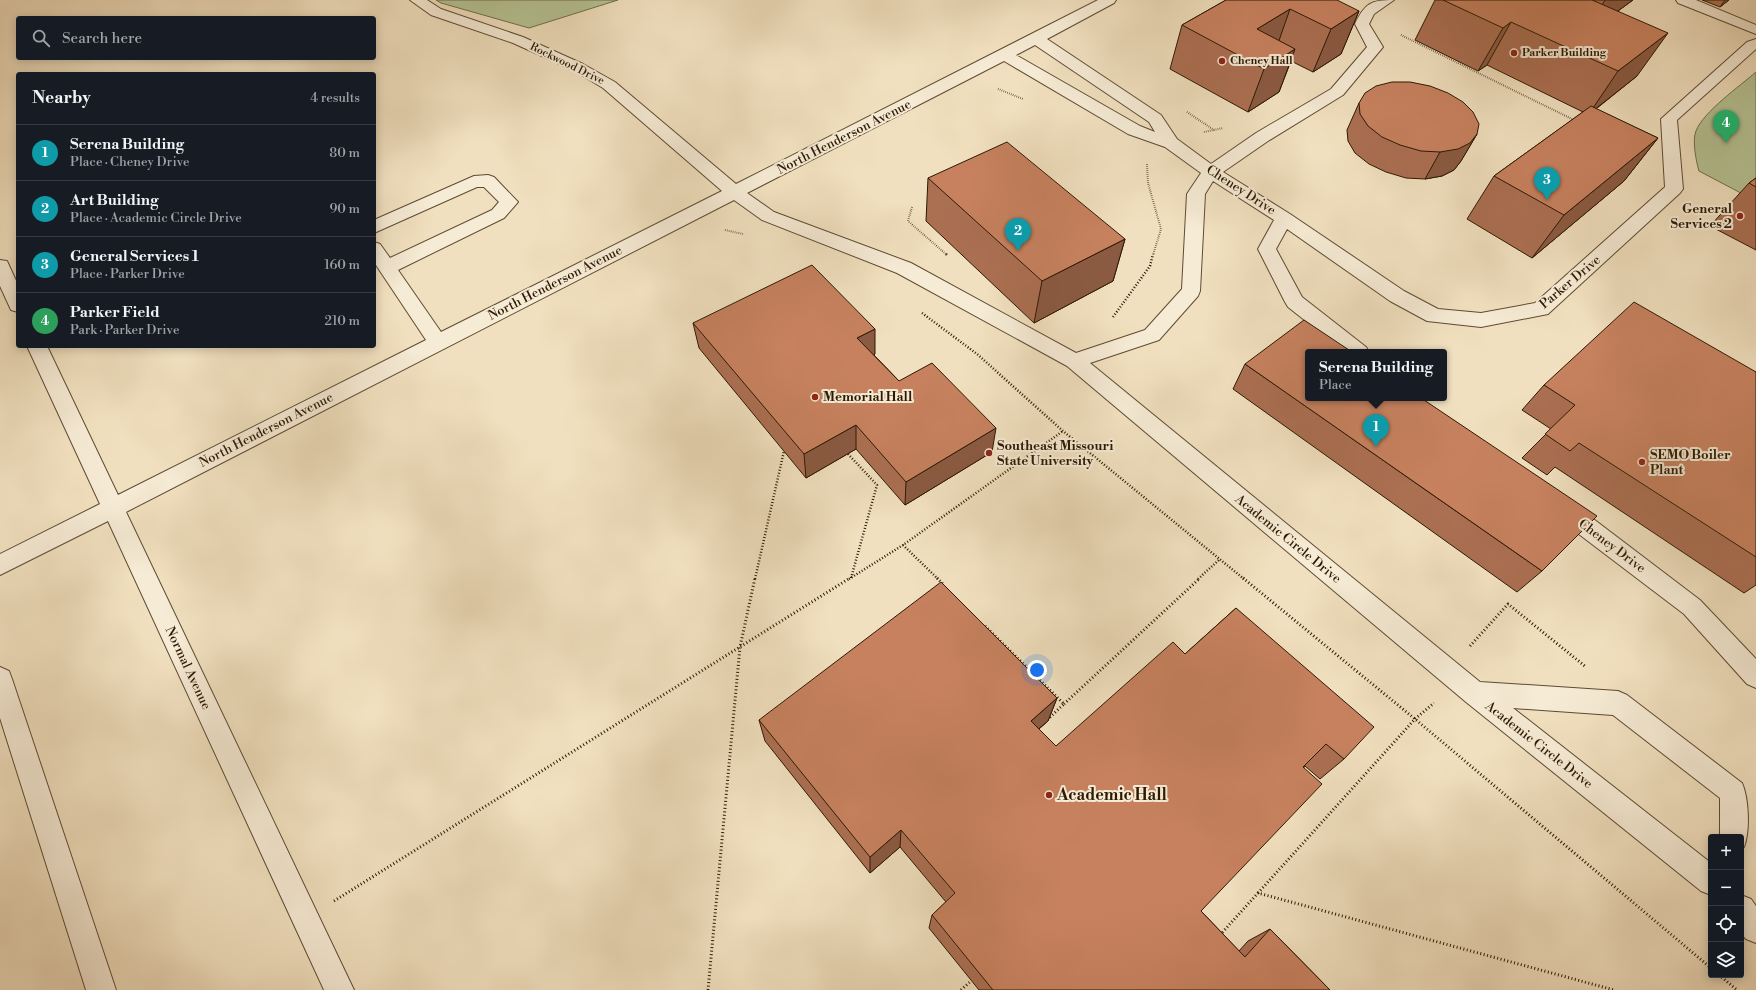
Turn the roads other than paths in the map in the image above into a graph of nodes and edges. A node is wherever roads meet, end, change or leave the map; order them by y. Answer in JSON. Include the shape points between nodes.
{"nodes":[{"id":1,"x":417,"y":0,"type":"edge"},
{"id":2,"x":1109,"y":0,"type":"edge"},
{"id":3,"x":1387,"y":0,"type":"edge"},
{"id":4,"x":1683,"y":0,"type":"edge"},
{"id":5,"x":1756,"y":30,"type":"edge"},
{"id":6,"x":1036,"y":39,"type":"junction"},
{"id":7,"x":1756,"y":44,"type":"edge"},
{"id":8,"x":1004,"y":55,"type":"junction"},
{"id":9,"x":1172,"y":144,"type":"junction"},
{"id":10,"x":1211,"y":172,"type":"junction"},
{"id":11,"x":734,"y":192,"type":"junction"},
{"id":12,"x":1284,"y":218,"type":"junction"},
{"id":13,"x":376,"y":226,"type":"edge"},
{"id":14,"x":376,"y":251,"type":"edge"},
{"id":15,"x":0,"y":266,"type":"edge"},
{"id":16,"x":388,"y":267,"type":"junction"},
{"id":17,"x":16,"y":301,"type":"edge"},
{"id":18,"x":438,"y":343,"type":"junction"},
{"id":19,"x":38,"y":348,"type":"edge"},
{"id":20,"x":1355,"y":349,"type":"edge"},
{"id":21,"x":1074,"y":362,"type":"junction"},
{"id":22,"x":1548,"y":498,"type":"edge"},
{"id":23,"x":113,"y":508,"type":"junction"},
{"id":24,"x":0,"y":565,"type":"edge"},
{"id":25,"x":1756,"y":676,"type":"edge"},
{"id":26,"x":0,"y":679,"type":"edge"},
{"id":27,"x":1474,"y":694,"type":"junction"},
{"id":28,"x":1734,"y":834,"type":"edge"},
{"id":29,"x":1708,"y":879,"type":"edge"},
{"id":30,"x":1744,"y":913,"type":"edge"},
{"id":31,"x":1756,"y":929,"type":"edge"},
{"id":32,"x":101,"y":990,"type":"edge"},
{"id":33,"x":339,"y":990,"type":"edge"}],
"edges":[{"from":1,"to":11,"type":"street","name":"Rockwood Drive","via":[[436,12],[518,40],[578,67],[609,85]]},
{"from":2,"to":6,"type":"street","name":"North Henderson Avenue"},
{"from":3,"to":10,"type":"street","via":[[1368,11],[1362,24],[1375,47],[1337,92],[1262,137]]},
{"from":4,"to":5,"type":"street"},
{"from":6,"to":8,"type":"street","name":"North Henderson Avenue"},
{"from":6,"to":9,"type":"street","name":"Cheney Drive","via":[[1155,119]]},
{"from":7,"to":12,"type":"street","name":"Parker Drive","via":[[1669,119],[1674,189],[1542,309],[1481,320],[1434,316],[1397,296]]},
{"from":8,"to":9,"type":"street","name":"Cheney Drive","via":[[1134,130]]},
{"from":8,"to":11,"type":"street","name":"North Henderson Avenue"},
{"from":9,"to":10,"type":"street","name":"Cheney Drive"},
{"from":10,"to":12,"type":"street","name":"Cheney Drive"},
{"from":10,"to":21,"type":"street","via":[[1196,194],[1191,291],[1152,335]]},
{"from":11,"to":18,"type":"street","name":"North Henderson Avenue"},
{"from":11,"to":21,"type":"street","name":"Rockwood Drive","via":[[768,216],[904,268]]},
{"from":12,"to":20,"type":"street","name":"Cheney Drive","via":[[1267,249],[1295,302]]},
{"from":13,"to":16,"type":"street","via":[[474,182],[488,182],[509,202],[498,214]]},
{"from":14,"to":16,"type":"street"},
{"from":15,"to":17,"type":"street"},
{"from":16,"to":18,"type":"street"},
{"from":18,"to":23,"type":"street","name":"North Henderson Avenue"},
{"from":19,"to":23,"type":"street","name":"Normal Avenue"},
{"from":21,"to":27,"type":"street","name":"Academic Circle Drive"},
{"from":22,"to":25,"type":"street","name":"Cheney Drive","via":[[1692,607]]},
{"from":23,"to":24,"type":"street","name":"North Henderson Avenue"},
{"from":23,"to":33,"type":"street","name":"Normal Avenue"},
{"from":26,"to":32,"type":"street"},
{"from":27,"to":28,"type":"street","via":[[1618,703],[1733,792]]},
{"from":27,"to":29,"type":"street","name":"Academic Circle Drive"},
{"from":30,"to":31,"type":"street"}]}
